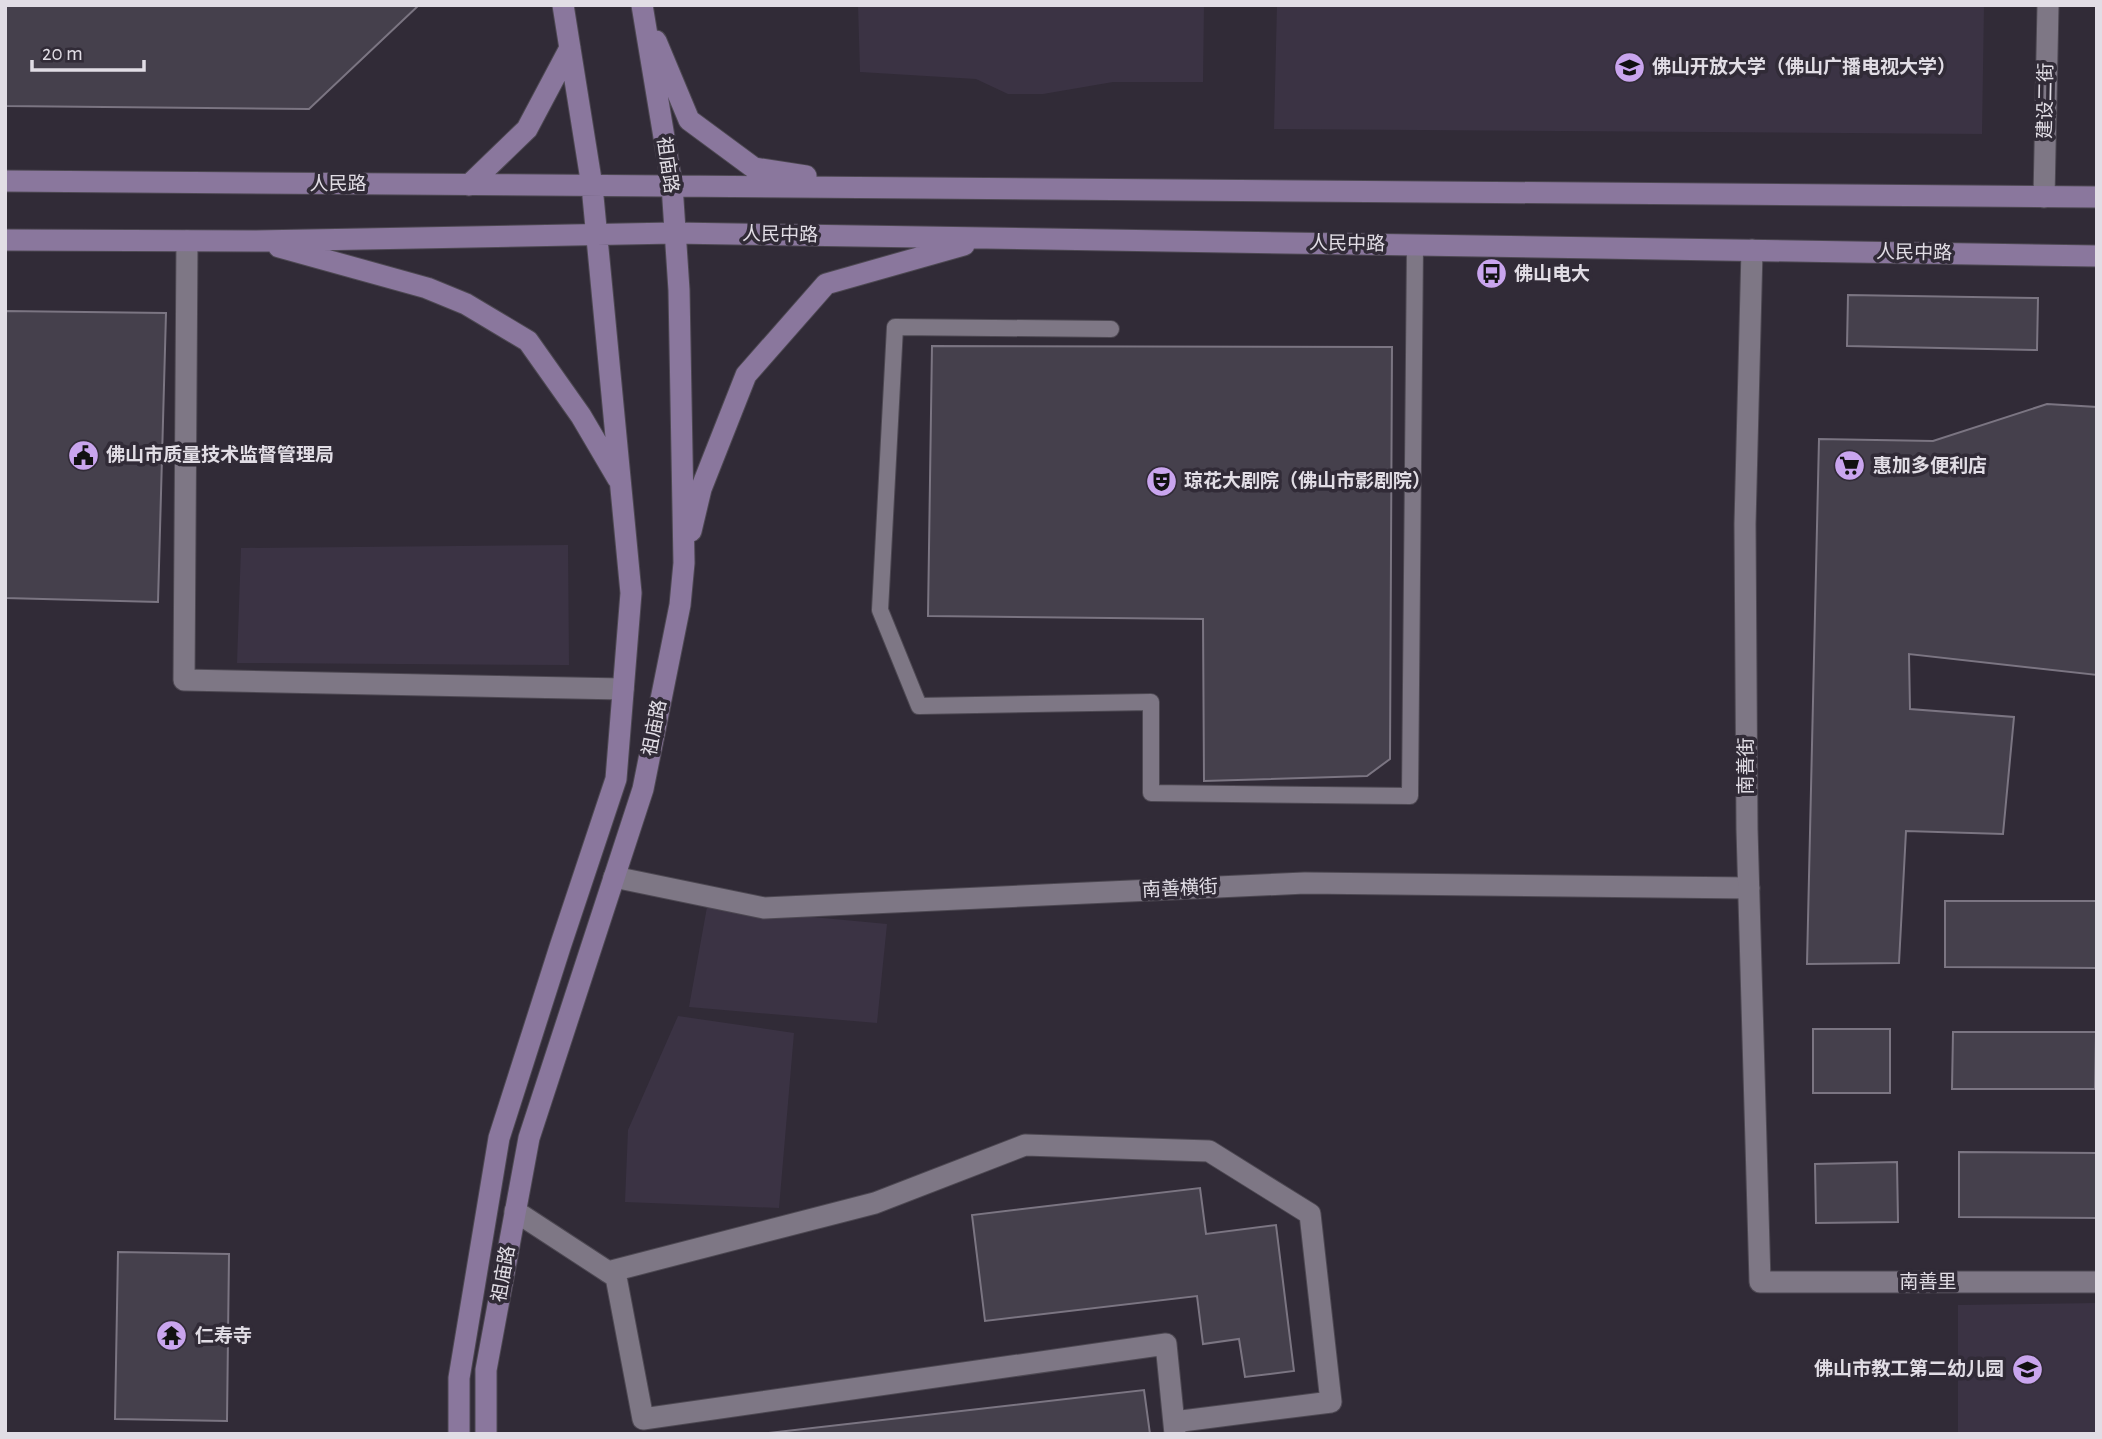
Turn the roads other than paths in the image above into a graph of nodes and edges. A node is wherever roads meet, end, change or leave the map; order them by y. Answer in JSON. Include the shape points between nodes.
{"nodes":[{"id":1,"x":563,"y":5,"type":"edge"},
{"id":2,"x":645,"y":5,"type":"edge"},
{"id":3,"x":2048,"y":5,"type":"edge"},
{"id":4,"x":569,"y":48,"type":"junction"},
{"id":5,"x":5,"y":181,"type":"edge"},
{"id":6,"x":469,"y":185,"type":"junction"},
{"id":7,"x":671,"y":185,"type":"junction"},
{"id":8,"x":592,"y":186,"type":"junction"},
{"id":9,"x":899,"y":188,"type":"junction"},
{"id":10,"x":2044,"y":197,"type":"junction"},
{"id":11,"x":2097,"y":197,"type":"edge"},
{"id":12,"x":674,"y":233,"type":"junction"},
{"id":13,"x":597,"y":234,"type":"junction"},
{"id":14,"x":986,"y":239,"type":"junction"},
{"id":15,"x":5,"y":240,"type":"edge"},
{"id":16,"x":187,"y":241,"type":"junction"},
{"id":17,"x":256,"y":241,"type":"junction"},
{"id":18,"x":1415,"y":245,"type":"junction"},
{"id":19,"x":1752,"y":250,"type":"junction"},
{"id":20,"x":2097,"y":256,"type":"edge"},
{"id":21,"x":1111,"y":329,"type":"dead end"},
{"id":22,"x":621,"y":484,"type":"junction"},
{"id":23,"x":684,"y":563,"type":"junction"},
{"id":24,"x":623,"y":689,"type":"junction"},
{"id":25,"x":614,"y":877,"type":"junction"},
{"id":26,"x":1749,"y":888,"type":"junction"},
{"id":27,"x":515,"y":1211,"type":"junction"},
{"id":28,"x":608,"y":1272,"type":"junction"},
{"id":29,"x":1760,"y":1282,"type":"joint"},
{"id":30,"x":2097,"y":1282,"type":"edge"},
{"id":31,"x":644,"y":1427,"type":"edge"},
{"id":32,"x":1175,"y":1428,"type":"edge"},
{"id":33,"x":459,"y":1434,"type":"edge"},
{"id":34,"x":486,"y":1434,"type":"edge"}],
"edges":[{"from":1,"to":4,"type":"main road","name":"祖庙路"},
{"from":2,"to":7,"type":"main road","name":"祖庙路"},
{"from":2,"to":9,"type":"main road","via":[[689,120],[754,169]]},
{"from":3,"to":10,"type":"street","name":"建设二街"},
{"from":4,"to":6,"type":"main road","via":[[527,129]]},
{"from":4,"to":8,"type":"main road","name":"祖庙路"},
{"from":5,"to":6,"type":"main road","name":"人民路"},
{"from":6,"to":8,"type":"main road","name":"人民路"},
{"from":7,"to":8,"type":"main road","name":"人民路"},
{"from":7,"to":9,"type":"main road"},
{"from":7,"to":12,"type":"main road","name":"祖庙路"},
{"from":8,"to":13,"type":"main road","name":"祖庙路"},
{"from":9,"to":10,"type":"main road"},
{"from":10,"to":11,"type":"main road"},
{"from":12,"to":13,"type":"main road","name":"人民中路"},
{"from":12,"to":14,"type":"main road","name":"人民中路"},
{"from":12,"to":23,"type":"main road","name":"祖庙路"},
{"from":13,"to":17,"type":"main road"},
{"from":13,"to":22,"type":"main road","name":"祖庙路"},
{"from":14,"to":18,"type":"main road","name":"人民中路"},
{"from":14,"to":23,"type":"main road","via":[[826,284],[746,375],[701,489]]},
{"from":15,"to":16,"type":"main road"},
{"from":16,"to":17,"type":"main road"},
{"from":16,"to":24,"type":"street","via":[[184,680]]},
{"from":17,"to":22,"type":"main road","via":[[427,288],[466,303],[528,341],[581,416]]},
{"from":18,"to":19,"type":"main road","name":"人民中路"},
{"from":18,"to":21,"type":"lane","via":[[1410,796],[1152,793],[1151,702],[919,706],[880,610],[895,327]]},
{"from":19,"to":20,"type":"main road","name":"人民中路"},
{"from":19,"to":26,"type":"street","name":"南善街","via":[[1745,524]]},
{"from":22,"to":24,"type":"main road","name":"祖庙路","via":[[631,593]]},
{"from":23,"to":25,"type":"main road","name":"祖庙路","via":[[680,606],[643,789]]},
{"from":24,"to":33,"type":"main road","name":"祖庙路","via":[[616,779],[499,1139],[458,1378]]},
{"from":25,"to":26,"type":"street","name":"南善横街","via":[[764,908],[1305,883]]},
{"from":25,"to":27,"type":"main road","name":"祖庙路","via":[[529,1138]]},
{"from":26,"to":29,"type":"street","name":"南善街"},
{"from":27,"to":28,"type":"street"},
{"from":27,"to":34,"type":"main road","name":"祖庙路","via":[[486,1370]]},
{"from":28,"to":31,"type":"street","via":[[616,1277]]},
{"from":28,"to":32,"type":"street","via":[[875,1203],[1025,1144],[1209,1151],[1310,1214],[1331,1402]]},
{"from":29,"to":30,"type":"street","name":"南善里"},
{"from":31,"to":32,"type":"street","via":[[1166,1344]]}]}
